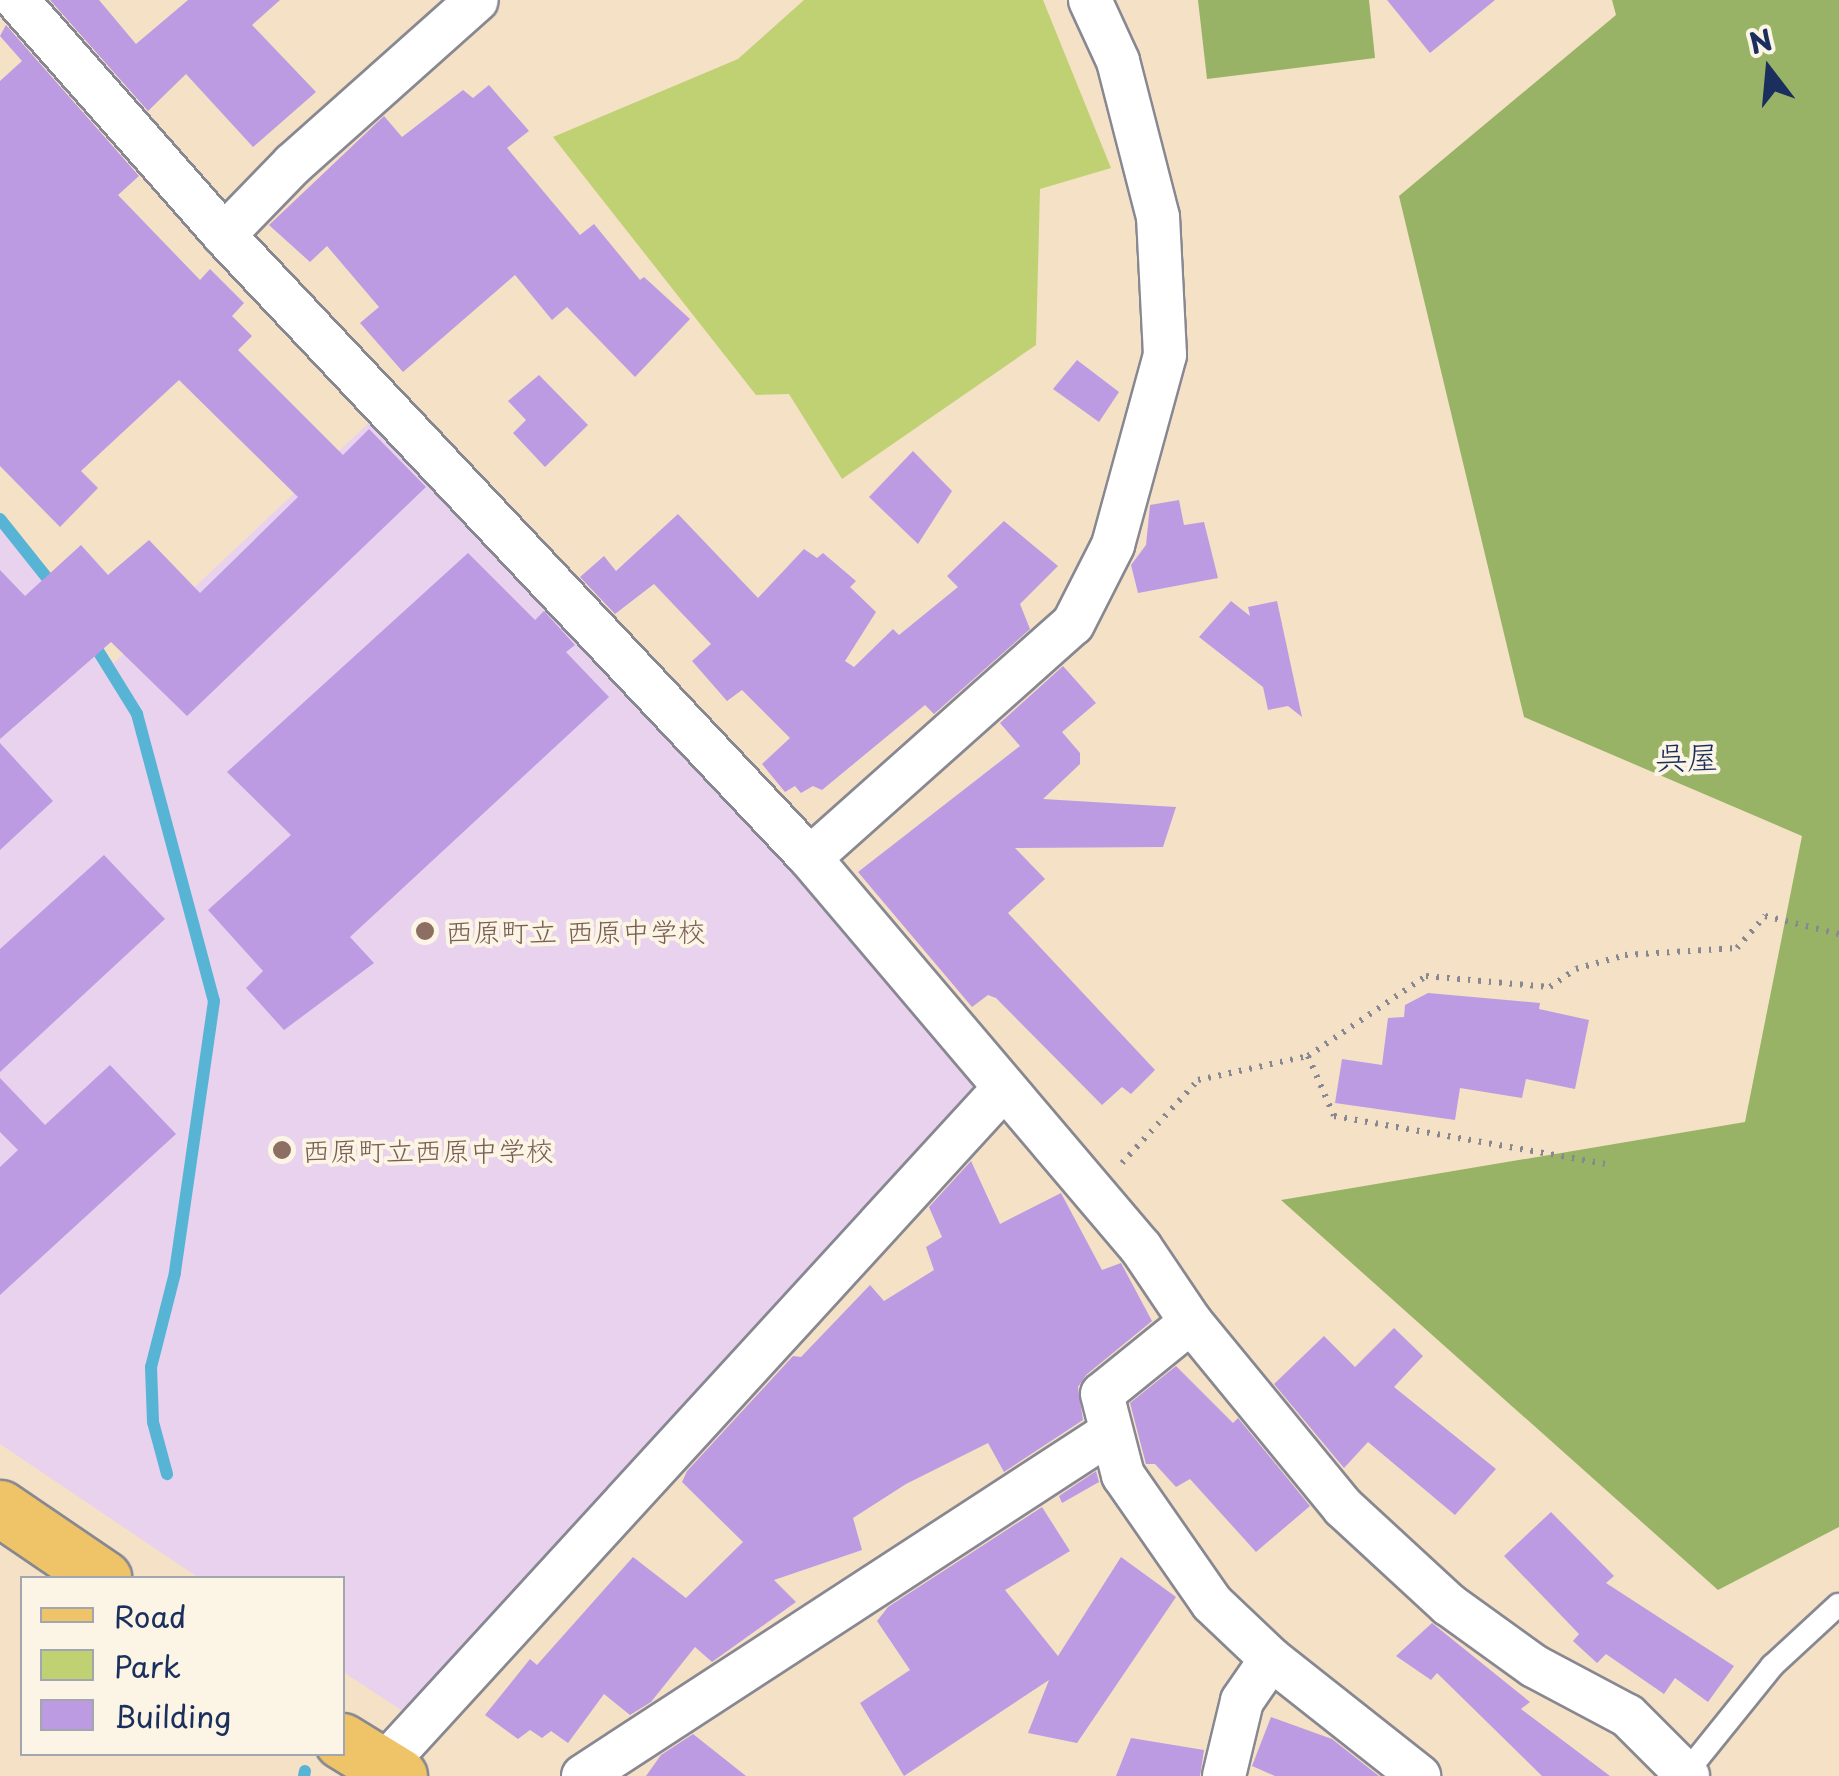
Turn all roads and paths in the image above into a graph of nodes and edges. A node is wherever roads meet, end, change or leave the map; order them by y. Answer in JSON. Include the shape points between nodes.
{"nodes":[{"id":1,"x":17,"y":0,"type":"edge"},
{"id":2,"x":477,"y":0,"type":"edge"},
{"id":3,"x":1090,"y":0,"type":"edge"},
{"id":4,"x":224,"y":235,"type":"junction"},
{"id":5,"x":810,"y":858,"type":"junction"},
{"id":6,"x":1839,"y":934,"type":"edge"},
{"id":7,"x":1308,"y":1056,"type":"junction"},
{"id":8,"x":1004,"y":1088,"type":"junction"},
{"id":9,"x":1605,"y":1164,"type":"dead end"},
{"id":10,"x":1094,"y":1194,"type":"junction"},
{"id":11,"x":1191,"y":1322,"type":"junction"},
{"id":12,"x":1108,"y":1434,"type":"junction"},
{"id":13,"x":0,"y":1508,"type":"edge"},
{"id":14,"x":100,"y":1576,"type":"edge"},
{"id":15,"x":1838,"y":1604,"type":"edge"},
{"id":16,"x":1271,"y":1660,"type":"junction"},
{"id":17,"x":364,"y":1761,"type":"edge"},
{"id":18,"x":1685,"y":1775,"type":"edge"},
{"id":19,"x":583,"y":1776,"type":"edge"},
{"id":20,"x":1224,"y":1776,"type":"edge"},
{"id":21,"x":1419,"y":1776,"type":"edge"}],
"edges":[{"from":1,"to":4,"type":"street"},
{"from":2,"to":4,"type":"street","via":[[293,164]]},
{"from":3,"to":5,"type":"street","via":[[1118,60],[1158,218],[1165,355],[1113,545],[1073,624]]},
{"from":4,"to":5,"type":"street"},
{"from":5,"to":8,"type":"street"},
{"from":6,"to":7,"type":"path","via":[[1766,916],[1737,948],[1626,956],[1576,969],[1550,987],[1426,976]]},
{"from":7,"to":9,"type":"path","via":[[1334,1116]]},
{"from":7,"to":10,"type":"path","via":[[1198,1080]]},
{"from":8,"to":10,"type":"street"},
{"from":8,"to":17,"type":"street"},
{"from":10,"to":11,"type":"street"},
{"from":11,"to":12,"type":"street","via":[[1102,1394]]},
{"from":11,"to":18,"type":"street","via":[[1344,1508],[1448,1604],[1534,1666],[1628,1716]]},
{"from":12,"to":16,"type":"street","via":[[1124,1475],[1212,1602]]},
{"from":12,"to":19,"type":"street"},
{"from":13,"to":14,"type":"main road"},
{"from":15,"to":18,"type":"lane","via":[[1772,1666]]},
{"from":16,"to":20,"type":"street","via":[[1242,1701]]},
{"from":16,"to":21,"type":"street"}]}
